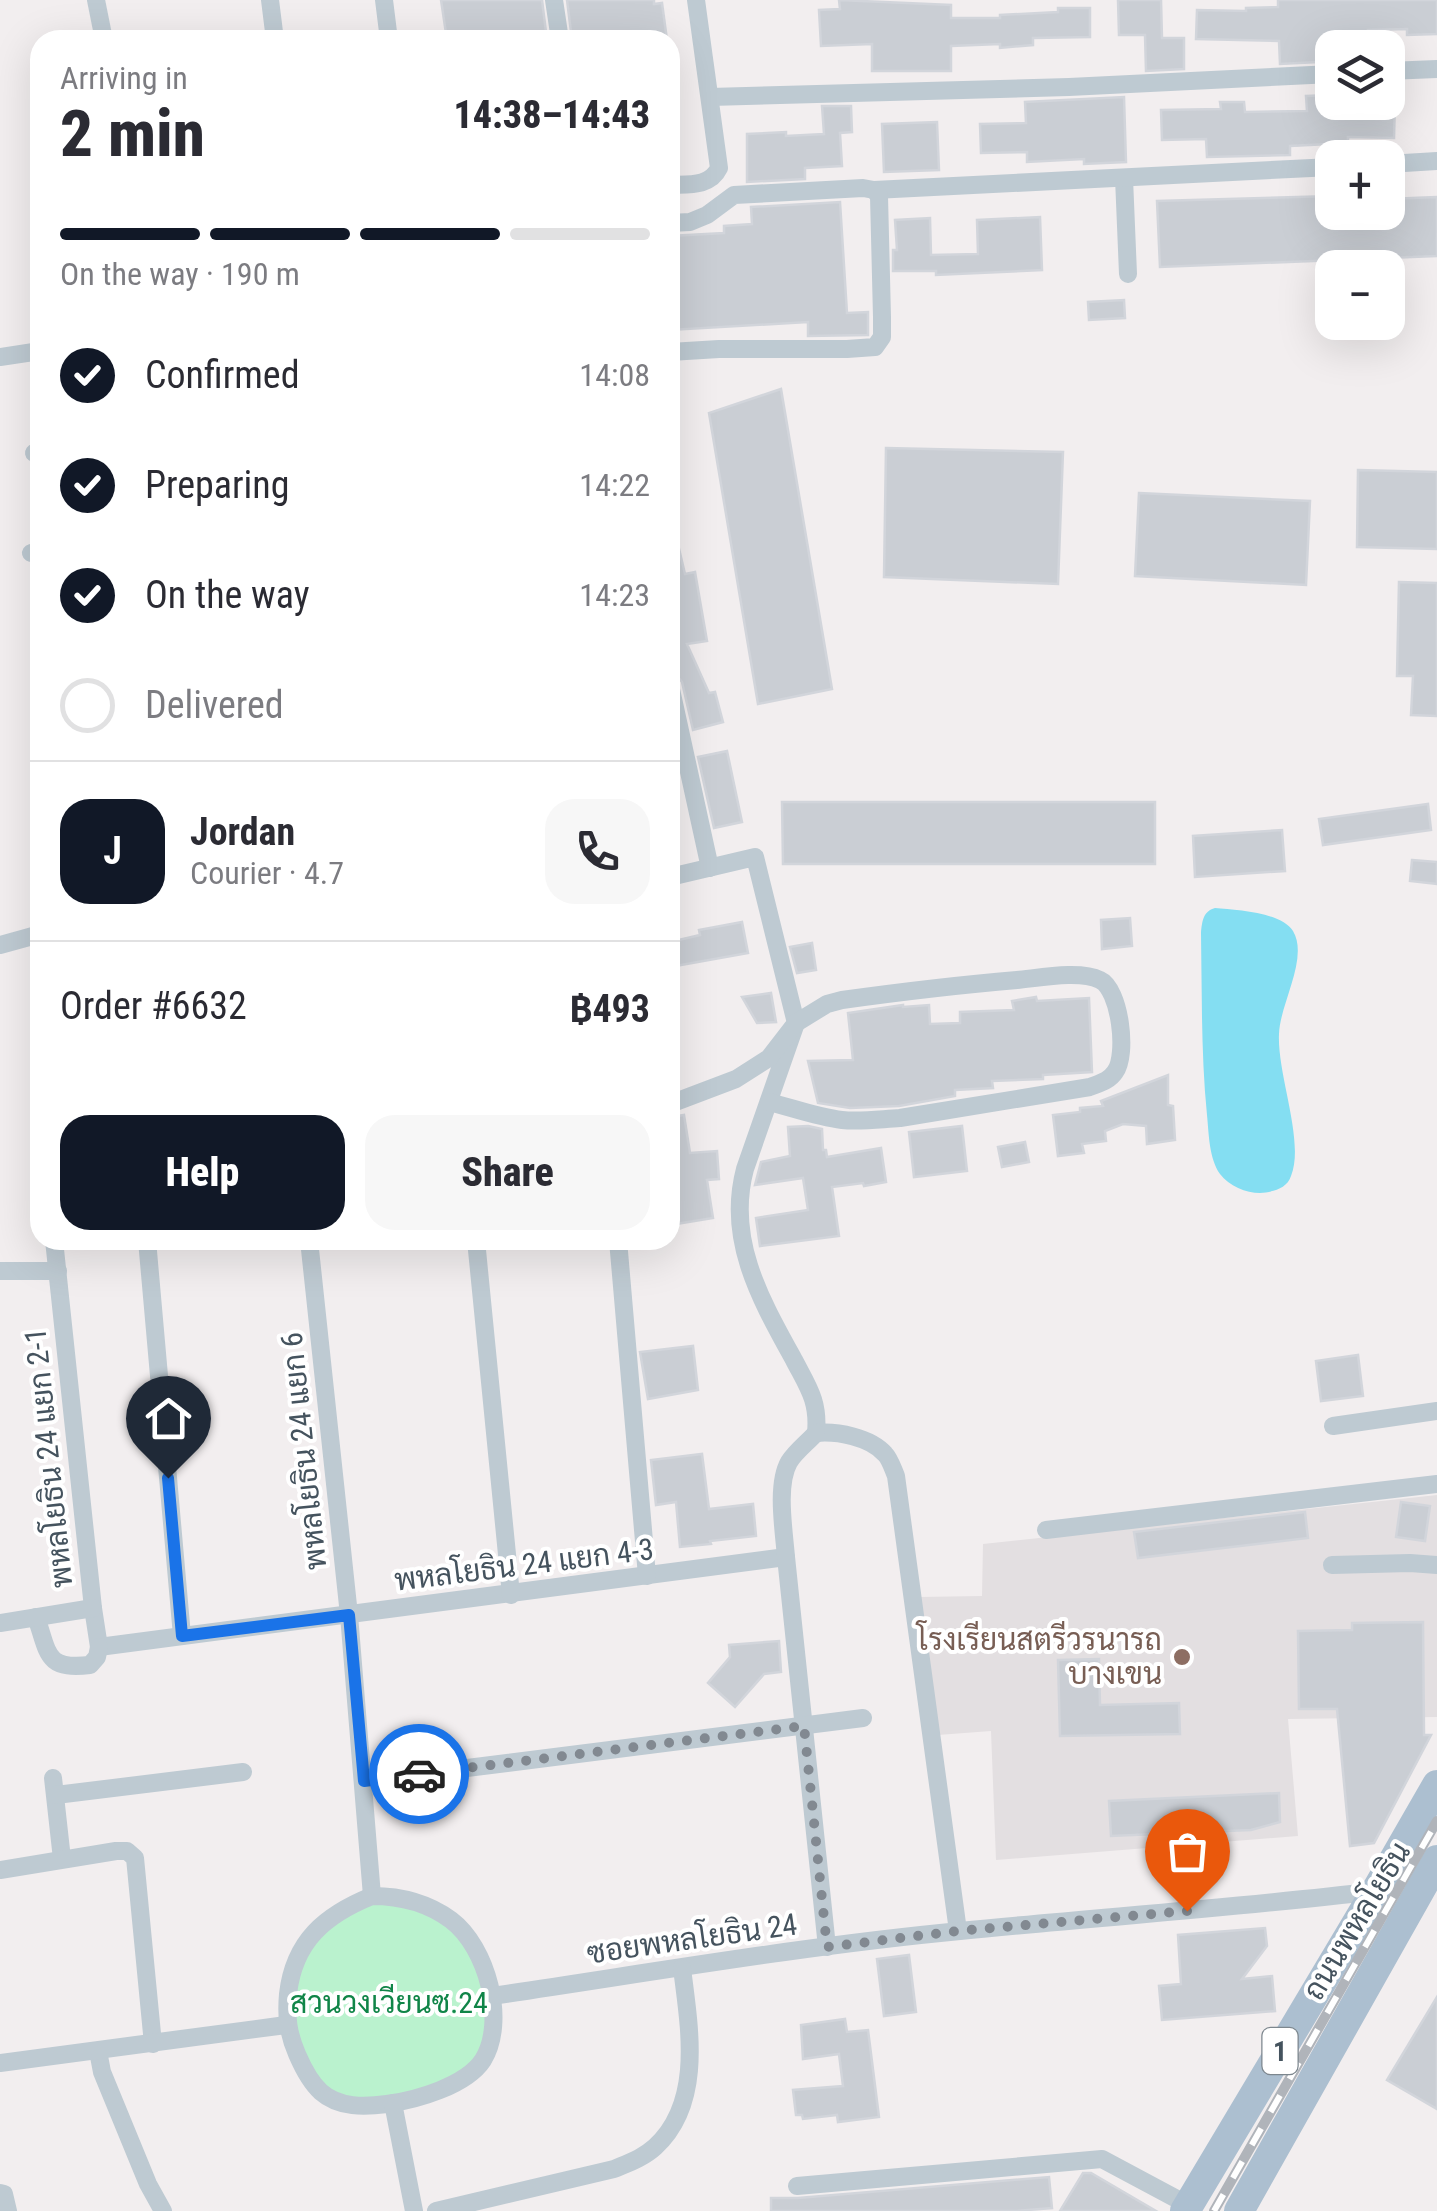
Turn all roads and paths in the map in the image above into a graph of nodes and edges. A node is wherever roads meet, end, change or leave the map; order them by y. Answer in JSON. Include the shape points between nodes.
{"nodes":[{"id":1,"x":96,"y":0,"type":"edge"},
{"id":2,"x":270,"y":0,"type":"edge"},
{"id":3,"x":384,"y":0,"type":"edge"},
{"id":4,"x":554,"y":0,"type":"edge"},
{"id":5,"x":696,"y":0,"type":"edge"},
{"id":6,"x":102,"y":30,"type":"edge"},
{"id":7,"x":274,"y":30,"type":"edge"},
{"id":8,"x":388,"y":30,"type":"edge"},
{"id":9,"x":558,"y":30,"type":"edge"},
{"id":10,"x":1437,"y":69,"type":"edge"},
{"id":11,"x":1405,"y":70,"type":"edge"},
{"id":12,"x":1315,"y":75,"type":"edge"},
{"id":13,"x":710,"y":97,"type":"junction"},
{"id":14,"x":1437,"y":162,"type":"edge"},
{"id":15,"x":1405,"y":163,"type":"edge"},
{"id":16,"x":1315,"y":168,"type":"edge"},
{"id":17,"x":1124,"y":178,"type":"junction"},
{"id":18,"x":680,"y":184,"type":"edge"},
{"id":19,"x":874,"y":190,"type":"junction"},
{"id":20,"x":680,"y":222,"type":"edge"},
{"id":21,"x":1128,"y":274,"type":"dead end"},
{"id":22,"x":680,"y":351,"type":"edge"},
{"id":23,"x":30,"y":352,"type":"edge"},
{"id":24,"x":0,"y":357,"type":"edge"},
{"id":25,"x":680,"y":731,"type":"edge"},
{"id":26,"x":710,"y":868,"type":"junction"},
{"id":27,"x":680,"y":875,"type":"edge"},
{"id":28,"x":30,"y":937,"type":"edge"},
{"id":29,"x":0,"y":945,"type":"edge"},
{"id":30,"x":796,"y":1023,"type":"junction"},
{"id":31,"x":680,"y":1100,"type":"edge"},
{"id":32,"x":770,"y":1102,"type":"junction"},
{"id":33,"x":55,"y":1250,"type":"edge"},
{"id":34,"x":148,"y":1250,"type":"edge"},
{"id":35,"x":310,"y":1250,"type":"edge"},
{"id":36,"x":477,"y":1250,"type":"edge"},
{"id":37,"x":619,"y":1250,"type":"edge"},
{"id":38,"x":0,"y":1270,"type":"edge"},
{"id":39,"x":58,"y":1271,"type":"junction"},
{"id":40,"x":1437,"y":1411,"type":"edge"},
{"id":41,"x":1333,"y":1426,"type":"dead end"},
{"id":42,"x":816,"y":1432,"type":"junction"},
{"id":43,"x":1437,"y":1484,"type":"edge"},
{"id":44,"x":1046,"y":1530,"type":"dead end"},
{"id":45,"x":786,"y":1558,"type":"junction"},
{"id":46,"x":1332,"y":1565,"type":"dead end"},
{"id":47,"x":1437,"y":1565,"type":"edge"},
{"id":48,"x":647,"y":1576,"type":"junction"},
{"id":49,"x":510,"y":1594,"type":"junction"},
{"id":50,"x":92,"y":1608,"type":"junction"},
{"id":51,"x":349,"y":1615,"type":"junction"},
{"id":52,"x":36,"y":1617,"type":"junction"},
{"id":53,"x":0,"y":1622,"type":"edge"},
{"id":54,"x":182,"y":1636,"type":"junction"},
{"id":55,"x":99,"y":1643,"type":"junction"},
{"id":56,"x":863,"y":1718,"type":"dead end"},
{"id":57,"x":804,"y":1726,"type":"junction"},
{"id":58,"x":243,"y":1772,"type":"dead end"},
{"id":59,"x":364,"y":1781,"type":"junction"},
{"id":60,"x":1437,"y":1785,"type":"edge"},
{"id":61,"x":62,"y":1859,"type":"junction"},
{"id":62,"x":1437,"y":1860,"type":"edge"},
{"id":63,"x":0,"y":1870,"type":"edge"},
{"id":64,"x":1376,"y":1891,"type":"junction"},
{"id":65,"x":372,"y":1896,"type":"junction"},
{"id":66,"x":1412,"y":1905,"type":"junction"},
{"id":67,"x":958,"y":1931,"type":"junction"},
{"id":68,"x":827,"y":1947,"type":"junction"},
{"id":69,"x":682,"y":1968,"type":"junction"},
{"id":70,"x":492,"y":1996,"type":"junction"},
{"id":71,"x":286,"y":2026,"type":"junction"},
{"id":72,"x":153,"y":2044,"type":"junction"},
{"id":73,"x":98,"y":2051,"type":"junction"},
{"id":74,"x":0,"y":2064,"type":"edge"},
{"id":75,"x":394,"y":2103,"type":"junction"},
{"id":76,"x":797,"y":2186,"type":"dead end"},
{"id":77,"x":1186,"y":2208,"type":"edge"},
{"id":78,"x":164,"y":2211,"type":"edge"},
{"id":79,"x":414,"y":2211,"type":"edge"},
{"id":80,"x":436,"y":2211,"type":"edge"},
{"id":81,"x":1239,"y":2211,"type":"edge"}],
"edges":[{"from":1,"to":6,"type":"street"},
{"from":2,"to":7,"type":"street"},
{"from":3,"to":8,"type":"street"},
{"from":4,"to":9,"type":"street"},
{"from":5,"to":13,"type":"street"},
{"from":10,"to":11,"type":"street"},
{"from":12,"to":13,"type":"street"},
{"from":13,"to":18,"type":"street","via":[[719,168],[706,182]]},
{"from":14,"to":15,"type":"street"},
{"from":16,"to":17,"type":"street"},
{"from":17,"to":19,"type":"street"},
{"from":17,"to":21,"type":"street"},
{"from":19,"to":20,"type":"street","via":[[734,196],[707,215]]},
{"from":19,"to":22,"type":"street","via":[[882,303],[882,337],[875,347]]},
{"from":23,"to":24,"type":"street"},
{"from":25,"to":26,"type":"street"},
{"from":26,"to":27,"type":"street"},
{"from":26,"to":30,"type":"street","via":[[755,857]]},
{"from":28,"to":29,"type":"street"},
{"from":30,"to":31,"type":"street","via":[[769,1058]]},
{"from":30,"to":32,"type":"street"},
{"from":30,"to":32,"type":"street","via":[[842,1000],[1087,976],[1110,988],[1118,1010],[1119,1066],[1090,1087],[900,1118],[845,1120]]},
{"from":32,"to":42,"type":"street","via":[[740,1188],[743,1246],[756,1288],[815,1400]]},
{"from":33,"to":39,"type":"street","name":"พหลโยธิน 24 แยก 2-1"},
{"from":34,"to":54,"type":"street"},
{"from":35,"to":51,"type":"street","name":"พหลโยธิน 24 แยก 6"},
{"from":36,"to":49,"type":"street"},
{"from":37,"to":48,"type":"street"},
{"from":38,"to":39,"type":"street"},
{"from":39,"to":50,"type":"street","name":"พหลโยธิน 24 แยก 2-1"},
{"from":40,"to":41,"type":"street"},
{"from":42,"to":45,"type":"street","via":[[785,1472]]},
{"from":42,"to":67,"type":"street","via":[[868,1442],[885,1453],[896,1476]]},
{"from":43,"to":44,"type":"street"},
{"from":45,"to":48,"type":"street","name":"พหลโยธิน 24 แยก 4-3"},
{"from":45,"to":57,"type":"street"},
{"from":46,"to":47,"type":"street"},
{"from":48,"to":49,"type":"street","name":"พหลโยธิน 24 แยก 4-3"},
{"from":49,"to":51,"type":"street","name":"พหลโยธิน 24 แยก 4-3"},
{"from":50,"to":52,"type":"street"},
{"from":50,"to":55,"type":"street","name":"พหลโยธิน 24 แยก 2-1"},
{"from":51,"to":54,"type":"street","name":"พหลโยธิน 24 แยก 4-3"},
{"from":51,"to":59,"type":"street","name":"พหลโยธิน 24 แยก 6"},
{"from":52,"to":53,"type":"street"},
{"from":52,"to":55,"type":"street","name":"พหลโยธิน 24 แยก 4-3","via":[[55,1663],[90,1665]]},
{"from":54,"to":55,"type":"street","name":"พหลโยธิน 24 แยก 4-3"},
{"from":56,"to":57,"type":"street"},
{"from":57,"to":59,"type":"street"},
{"from":57,"to":68,"type":"street"},
{"from":58,"to":61,"type":"street","via":[[54,1787]]},
{"from":59,"to":65,"type":"street","name":"พหลโยธิน 24 แยก 6"},
{"from":60,"to":64,"type":"main road","name":"ถนนพหลโยธิน","number":"1"},
{"from":61,"to":63,"type":"street"},
{"from":61,"to":72,"type":"street","via":[[127,1851],[135,1858]]},
{"from":62,"to":66,"type":"main road","name":"ถนนพหลโยธิน"},
{"from":64,"to":66,"type":"main road"},
{"from":64,"to":67,"type":"street","name":"ซอยพหลโยธิน 24"},
{"from":64,"to":77,"type":"main road","name":"ถนนพหลโยธิน","number":"1"},
{"from":65,"to":70,"type":"street","via":[[416,1902],[450,1919],[472,1944]]},
{"from":65,"to":71,"type":"street","via":[[335,1914],[306,1943],[292,1970]]},
{"from":66,"to":81,"type":"main road","name":"ถนนพหลโยธิน","number":"1"},
{"from":67,"to":68,"type":"street","name":"ซอยพหลโยธิน 24"},
{"from":68,"to":69,"type":"street","name":"ซอยพหลโยธิน 24"},
{"from":69,"to":70,"type":"street","name":"ซอยพหลโยธิน 24"},
{"from":69,"to":80,"type":"street","via":[[691,2040],[688,2083],[672,2126],[656,2146],[614,2168]]},
{"from":70,"to":75,"type":"street","via":[[489,2046],[474,2070],[431,2094]]},
{"from":71,"to":72,"type":"street"},
{"from":71,"to":75,"type":"street","via":[[302,2065],[324,2094],[352,2105]]},
{"from":72,"to":73,"type":"street"},
{"from":73,"to":74,"type":"street"},
{"from":73,"to":78,"type":"street"},
{"from":75,"to":79,"type":"street"},
{"from":76,"to":77,"type":"street","via":[[1102,2159]]}]}
